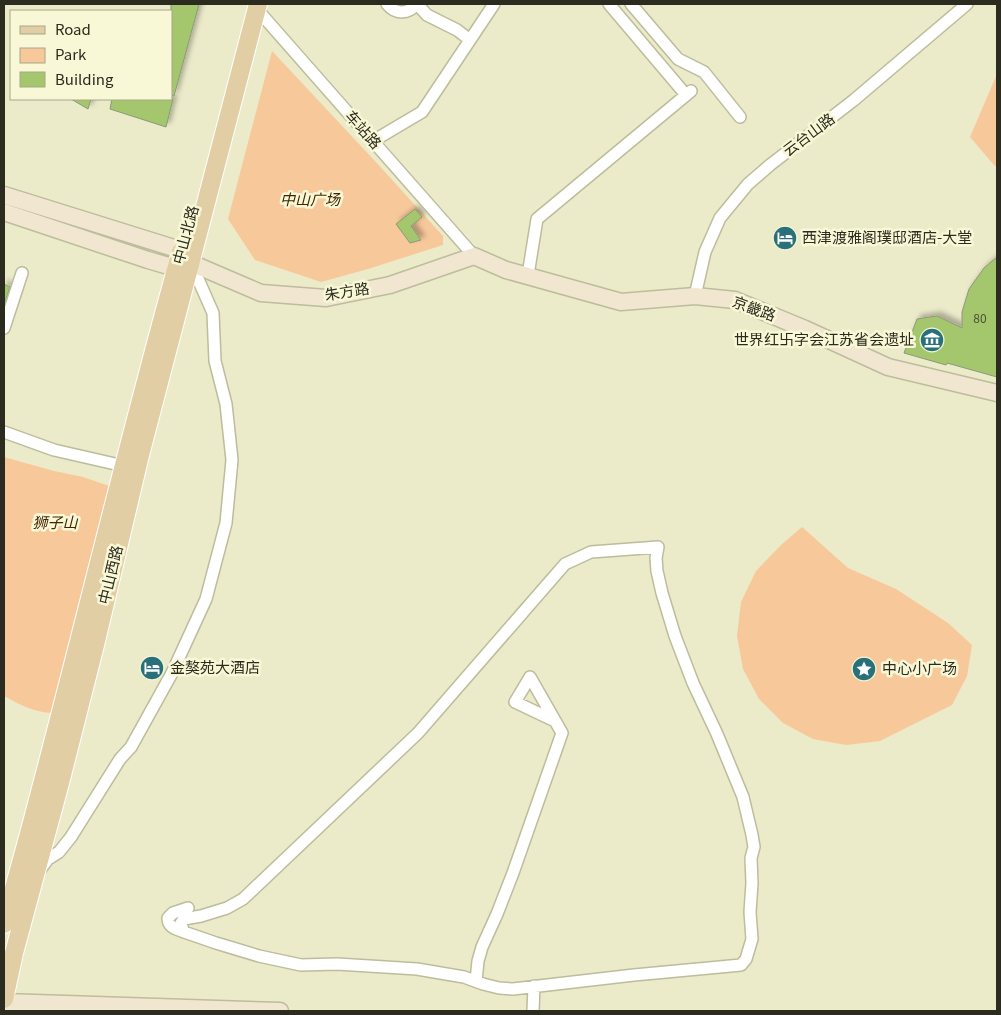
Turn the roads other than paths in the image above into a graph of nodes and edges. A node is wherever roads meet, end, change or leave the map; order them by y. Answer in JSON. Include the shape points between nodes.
{"nodes":[{"id":1,"x":387,"y":4,"type":"edge"},
{"id":2,"x":417,"y":4,"type":"edge"},
{"id":3,"x":494,"y":4,"type":"edge"},
{"id":4,"x":609,"y":4,"type":"edge"},
{"id":5,"x":631,"y":4,"type":"edge"},
{"id":6,"x":967,"y":4,"type":"edge"},
{"id":7,"x":253,"y":5,"type":"edge"},
{"id":8,"x":470,"y":40,"type":"junction"},
{"id":9,"x":740,"y":117,"type":"dead end"},
{"id":10,"x":373,"y":141,"type":"junction"},
{"id":11,"x":4,"y":195,"type":"edge"},
{"id":12,"x":4,"y":212,"type":"edge"},
{"id":13,"x":474,"y":256,"type":"junction"},
{"id":14,"x":186,"y":262,"type":"junction"},
{"id":15,"x":22,"y":273,"type":"dead end"},
{"id":16,"x":528,"y":275,"type":"junction"},
{"id":17,"x":694,"y":296,"type":"junction"},
{"id":18,"x":4,"y":328,"type":"edge"},
{"id":19,"x":997,"y":393,"type":"edge"},
{"id":20,"x":4,"y":432,"type":"edge"},
{"id":21,"x":124,"y":466,"type":"junction"},
{"id":22,"x":555,"y":721,"type":"dead end"},
{"id":23,"x":35,"y":877,"type":"junction"},
{"id":24,"x":188,"y":908,"type":"dead end"},
{"id":25,"x":4,"y":924,"type":"edge"},
{"id":26,"x":184,"y":932,"type":"junction"},
{"id":27,"x":476,"y":981,"type":"junction"},
{"id":28,"x":534,"y":986,"type":"junction"},
{"id":29,"x":4,"y":1000,"type":"edge"},
{"id":30,"x":280,"y":1011,"type":"edge"},
{"id":31,"x":533,"y":1011,"type":"edge"}],
"edges":[{"from":1,"to":2,"type":"street","via":[[392,10],[402,12]]},
{"from":2,"to":8,"type":"street","via":[[427,15]]},
{"from":3,"to":8,"type":"street"},
{"from":4,"to":16,"type":"street","via":[[688,93],[537,219]]},
{"from":5,"to":9,"type":"street","via":[[678,59],[704,72]]},
{"from":6,"to":17,"type":"street","name":"云台山路","via":[[748,184],[720,218],[705,252]]},
{"from":7,"to":10,"type":"street","name":"车站路"},
{"from":7,"to":14,"type":"main road","name":"中山北路"},
{"from":7,"to":14,"type":"main road","name":"中山西路","via":[[220,151]]},
{"from":8,"to":10,"type":"street","via":[[422,112]]},
{"from":10,"to":13,"type":"street","name":"车站路"},
{"from":11,"to":14,"type":"street","name":"朱方路"},
{"from":12,"to":14,"type":"street","name":"朱方路"},
{"from":13,"to":14,"type":"street","name":"朱方路","via":[[390,285],[326,298],[261,293]]},
{"from":13,"to":16,"type":"street","name":"京畿路","via":[[506,270]]},
{"from":14,"to":21,"type":"main road","name":"中山北路"},
{"from":14,"to":23,"type":"main road","name":"中山西路","via":[[96,641]]},
{"from":14,"to":23,"type":"street","via":[[213,314],[215,361],[226,404],[232,460],[226,523],[206,599],[172,673],[131,747],[120,759],[72,837],[48,859]]},
{"from":15,"to":18,"type":"street"},
{"from":16,"to":17,"type":"street","name":"京畿路","via":[[621,302]]},
{"from":17,"to":19,"type":"street","name":"京畿路","via":[[735,300],[888,367]]},
{"from":20,"to":21,"type":"street","via":[[54,450]]},
{"from":21,"to":25,"type":"main road","name":"中山西路"},
{"from":22,"to":27,"type":"street","via":[[562,733],[513,873],[482,948]]},
{"from":23,"to":29,"type":"main road","name":"中山西路"},
{"from":24,"to":26,"type":"street","via":[[168,918],[171,926]]},
{"from":26,"to":27,"type":"street","via":[[216,944],[300,965],[417,969]]},
{"from":26,"to":28,"type":"street","via":[[181,923],[184,919],[227,908],[242,899],[418,733],[565,564],[591,552],[658,547],[657,571],[675,636],[743,797],[754,847],[751,858],[752,939],[741,965]]},
{"from":27,"to":28,"type":"street","via":[[499,988]]},
{"from":28,"to":31,"type":"street"},
{"from":29,"to":30,"type":"street"}]}
